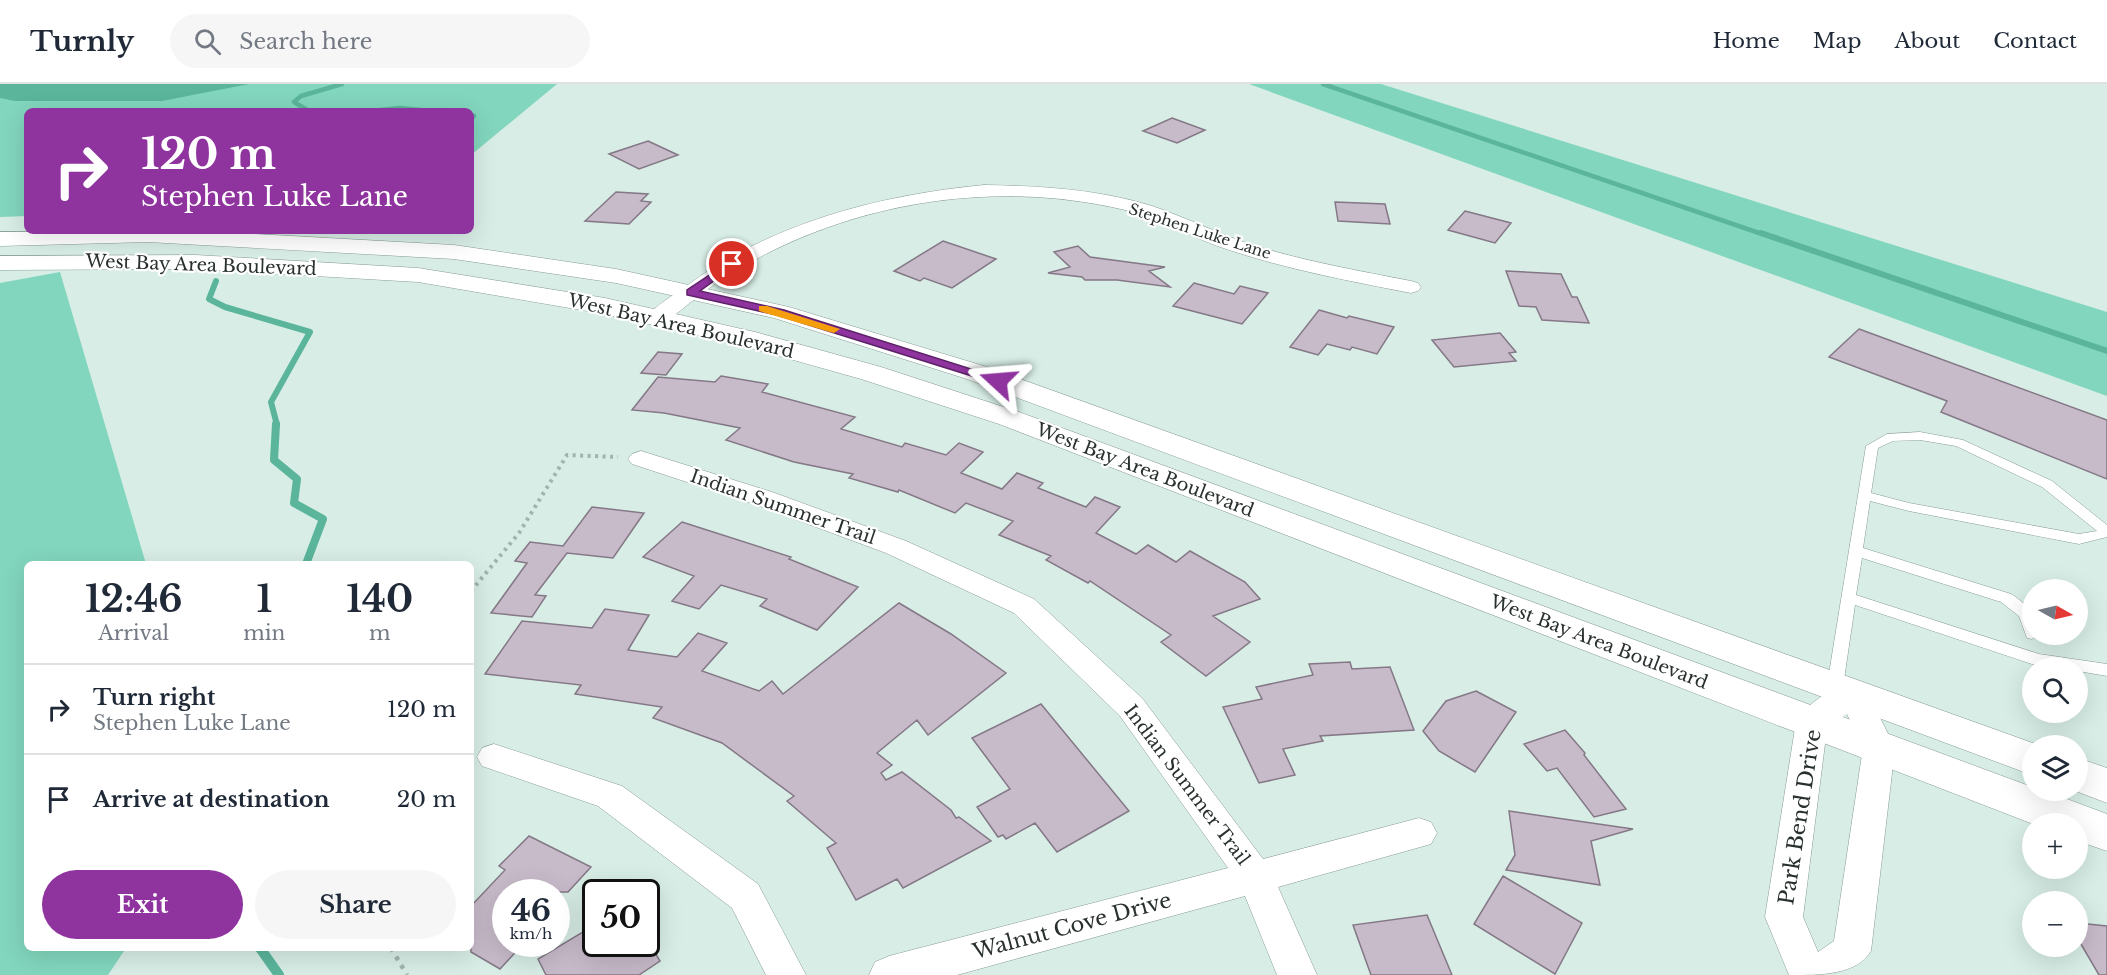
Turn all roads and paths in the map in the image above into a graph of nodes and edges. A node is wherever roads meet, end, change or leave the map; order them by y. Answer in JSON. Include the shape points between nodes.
{"nodes":[{"id":1,"x":0,"y":239,"type":"edge"},
{"id":2,"x":0,"y":263,"type":"edge"},
{"id":3,"x":1411,"y":287,"type":"dead end"},
{"id":4,"x":691,"y":293,"type":"junction"},
{"id":5,"x":657,"y":318,"type":"junction"},
{"id":6,"x":641,"y":459,"type":"joint"},
{"id":7,"x":1865,"y":496,"type":"junction"},
{"id":8,"x":2107,"y":533,"type":"edge"},
{"id":9,"x":1856,"y":551,"type":"junction"},
{"id":10,"x":474,"y":587,"type":"edge"},
{"id":11,"x":1849,"y":598,"type":"junction"},
{"id":12,"x":2022,"y":607,"type":"edge"},
{"id":13,"x":2029,"y":657,"type":"edge"},
{"id":14,"x":2088,"y":668,"type":"edge"},
{"id":15,"x":2107,"y":670,"type":"edge"},
{"id":16,"x":1844,"y":690,"type":"junction"},
{"id":17,"x":1812,"y":722,"type":"junction"},
{"id":18,"x":1879,"y":748,"type":"junction"},
{"id":19,"x":2022,"y":755,"type":"edge"},
{"id":20,"x":494,"y":757,"type":"dead end"},
{"id":21,"x":2088,"y":779,"type":"edge"},
{"id":22,"x":2107,"y":786,"type":"edge"},
{"id":23,"x":1419,"y":833,"type":"dead end"},
{"id":24,"x":2107,"y":833,"type":"edge"},
{"id":25,"x":1255,"y":877,"type":"junction"},
{"id":26,"x":393,"y":951,"type":"edge"},
{"id":27,"x":407,"y":975,"type":"edge"},
{"id":28,"x":786,"y":975,"type":"edge"},
{"id":29,"x":889,"y":975,"type":"edge"},
{"id":30,"x":1297,"y":975,"type":"edge"},
{"id":31,"x":1809,"y":975,"type":"edge"},
{"id":32,"x":1817,"y":975,"type":"edge"}],
"edges":[{"from":1,"to":4,"type":"main road","name":"West Bay Area Boulevard","via":[[148,235],[454,252],[616,276]]},
{"from":2,"to":5,"type":"main road","name":"West Bay Area Boulevard","via":[[196,262],[418,275]]},
{"from":3,"to":4,"type":"street","name":"Stephen Luke Lane","via":[[1323,270],[1232,244],[1143,210],[1068,193],[1002,189],[918,196],[830,219],[732,264]]},
{"from":4,"to":5,"type":"street","name":"Stephen Luke Lane"},
{"from":4,"to":16,"type":"main road","name":"West Bay Area Boulevard","via":[[780,312],[977,374]]},
{"from":5,"to":17,"type":"main road","name":"West Bay Area Boulevard","via":[[871,373],[1008,418]]},
{"from":6,"to":10,"type":"path","via":[[567,455],[519,533]]},
{"from":6,"to":25,"type":"street","name":"Indian Summer Trail","via":[[896,547],[1024,606],[1131,707]]},
{"from":7,"to":8,"type":"lane","via":[[2079,539]]},
{"from":7,"to":8,"type":"lane","via":[[1872,446],[1891,437],[1920,436],[1959,444],[2047,484]]},
{"from":7,"to":9,"type":"lane"},
{"from":9,"to":11,"type":"lane"},
{"from":9,"to":12,"type":"lane","via":[[2006,598]]},
{"from":11,"to":13,"type":"lane"},
{"from":11,"to":16,"type":"lane"},
{"from":14,"to":15,"type":"lane"},
{"from":16,"to":17,"type":"street","name":"Park Bend Drive"},
{"from":16,"to":18,"type":"street"},
{"from":16,"to":19,"type":"main road","name":"West Bay Area Boulevard"},
{"from":17,"to":18,"type":"main road","name":"West Bay Area Boulevard"},
{"from":17,"to":31,"type":"street","name":"Park Bend Drive","via":[[1784,917]]},
{"from":18,"to":24,"type":"main road","name":"West Bay Area Boulevard"},
{"from":18,"to":32,"type":"street","via":[[1852,951]]},
{"from":20,"to":28,"type":"street","via":[[610,796],[745,896]]},
{"from":21,"to":22,"type":"main road"},
{"from":23,"to":25,"type":"street","name":"Walnut Cove Drive"},
{"from":25,"to":29,"type":"street","name":"Walnut Cove Drive"},
{"from":25,"to":30,"type":"street","name":"Indian Summer Trail"},
{"from":26,"to":27,"type":"path"}]}
